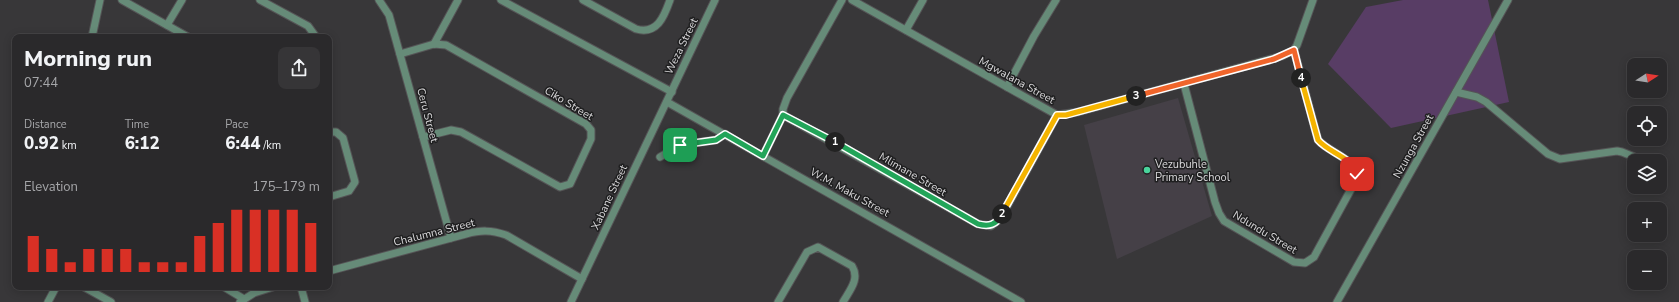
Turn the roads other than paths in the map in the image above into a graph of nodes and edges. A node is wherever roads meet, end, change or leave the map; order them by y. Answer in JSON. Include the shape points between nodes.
{"nodes":[{"id":1,"x":100,"y":0,"type":"edge"},
{"id":2,"x":122,"y":0,"type":"edge"},
{"id":3,"x":182,"y":0,"type":"edge"},
{"id":4,"x":260,"y":0,"type":"edge"},
{"id":5,"x":378,"y":0,"type":"edge"},
{"id":6,"x":458,"y":0,"type":"edge"},
{"id":7,"x":500,"y":0,"type":"edge"},
{"id":8,"x":583,"y":0,"type":"edge"},
{"id":9,"x":670,"y":0,"type":"edge"},
{"id":10,"x":715,"y":0,"type":"edge"},
{"id":11,"x":842,"y":0,"type":"edge"},
{"id":12,"x":852,"y":0,"type":"edge"},
{"id":13,"x":923,"y":0,"type":"edge"},
{"id":14,"x":1056,"y":0,"type":"edge"},
{"id":15,"x":1313,"y":0,"type":"edge"},
{"id":16,"x":1508,"y":0,"type":"edge"},
{"id":17,"x":167,"y":25,"type":"junction"},
{"id":18,"x":906,"y":30,"type":"junction"},
{"id":19,"x":93,"y":34,"type":"edge"},
{"id":20,"x":183,"y":34,"type":"edge"},
{"id":21,"x":314,"y":34,"type":"edge"},
{"id":22,"x":434,"y":44,"type":"junction"},
{"id":23,"x":1294,"y":50,"type":"junction"},
{"id":24,"x":400,"y":54,"type":"junction"},
{"id":25,"x":1184,"y":84,"type":"junction"},
{"id":26,"x":1007,"y":87,"type":"junction"},
{"id":27,"x":672,"y":92,"type":"junction"},
{"id":28,"x":1456,"y":92,"type":"junction"},
{"id":29,"x":667,"y":102,"type":"junction"},
{"id":30,"x":783,"y":115,"type":"junction"},
{"id":31,"x":1057,"y":115,"type":"junction"},
{"id":32,"x":332,"y":132,"type":"edge"},
{"id":33,"x":725,"y":134,"type":"junction"},
{"id":34,"x":423,"y":137,"type":"junction"},
{"id":35,"x":1627,"y":154,"type":"edge"},
{"id":36,"x":763,"y":156,"type":"junction"},
{"id":37,"x":660,"y":157,"type":"dead end"},
{"id":38,"x":332,"y":196,"type":"edge"},
{"id":39,"x":451,"y":238,"type":"junction"},
{"id":40,"x":332,"y":270,"type":"edge"},
{"id":41,"x":582,"y":279,"type":"junction"},
{"id":42,"x":54,"y":290,"type":"edge"},
{"id":43,"x":89,"y":290,"type":"edge"},
{"id":44,"x":228,"y":290,"type":"edge"},
{"id":45,"x":264,"y":290,"type":"edge"},
{"id":46,"x":302,"y":290,"type":"edge"},
{"id":47,"x":242,"y":300,"type":"edge"},
{"id":48,"x":48,"y":302,"type":"edge"},
{"id":49,"x":111,"y":302,"type":"edge"},
{"id":50,"x":305,"y":302,"type":"edge"},
{"id":51,"x":571,"y":302,"type":"edge"},
{"id":52,"x":778,"y":302,"type":"edge"},
{"id":53,"x":843,"y":302,"type":"edge"},
{"id":54,"x":1021,"y":302,"type":"edge"},
{"id":55,"x":1337,"y":302,"type":"edge"}],
"edges":[{"from":1,"to":19,"type":"street"},
{"from":2,"to":17,"type":"street"},
{"from":3,"to":17,"type":"street"},
{"from":4,"to":21,"type":"street","via":[[308,26]]},
{"from":5,"to":24,"type":"street","name":"Ceru Street","via":[[389,15]]},
{"from":6,"to":22,"type":"street"},
{"from":7,"to":27,"type":"street"},
{"from":8,"to":9,"type":"street","via":[[636,29],[645,31],[653,30],[659,24]]},
{"from":10,"to":27,"type":"street","name":"Weza Street"},
{"from":11,"to":30,"type":"street","via":[[787,98]]},
{"from":12,"to":18,"type":"street","name":"Mgwalana Street"},
{"from":13,"to":18,"type":"street"},
{"from":14,"to":26,"type":"street"},
{"from":15,"to":23,"type":"street"},
{"from":16,"to":28,"type":"street","name":"Nzunga Street"},
{"from":17,"to":20,"type":"street"},
{"from":18,"to":26,"type":"street","name":"Mgwalana Street"},
{"from":22,"to":24,"type":"street"},
{"from":22,"to":34,"type":"street","name":"Ciko Street","via":[[453,49],[586,124],[591,130],[591,139],[570,184],[560,187],[461,132],[451,130]]},
{"from":23,"to":25,"type":"street","name":"Mgwalana Street","via":[[1274,59]]},
{"from":23,"to":25,"type":"street","name":"Ndundu Street","via":[[1318,140],[1353,164],[1357,174],[1314,257],[1305,263],[1294,262],[1224,221],[1215,202]]},
{"from":24,"to":34,"type":"street","name":"Ceru Street"},
{"from":25,"to":31,"type":"street","name":"Mgwalana Street","via":[[1078,112]]},
{"from":26,"to":31,"type":"street","name":"Mgwalana Street"},
{"from":27,"to":29,"type":"street","name":"Weza Street"},
{"from":28,"to":35,"type":"street","via":[[1486,102],[1548,154],[1560,160],[1617,151]]},
{"from":28,"to":55,"type":"street","name":"Nzunga Street"},
{"from":29,"to":33,"type":"street","name":"W.M. Maku Street"},
{"from":29,"to":41,"type":"street","name":"Xabane Street"},
{"from":30,"to":31,"type":"street","name":"Mlimane Street","via":[[978,224],[986,226],[995,224],[1000,219]]},
{"from":30,"to":36,"type":"street"},
{"from":32,"to":38,"type":"street","via":[[343,138],[355,182],[349,191]]},
{"from":33,"to":36,"type":"street","name":"W.M. Maku Street"},
{"from":33,"to":37,"type":"street","via":[[716,140],[680,145]]},
{"from":34,"to":39,"type":"street","name":"Ceru Street"},
{"from":36,"to":54,"type":"street","name":"W.M. Maku Street"},
{"from":39,"to":40,"type":"street","name":"Chalumna Street"},
{"from":39,"to":41,"type":"street","name":"Chalumna Street","via":[[492,230],[506,235]]},
{"from":41,"to":51,"type":"street","name":"Xabane Street"},
{"from":42,"to":48,"type":"street"},
{"from":43,"to":49,"type":"street"},
{"from":44,"to":47,"type":"street"},
{"from":45,"to":47,"type":"street"},
{"from":46,"to":50,"type":"street"},
{"from":52,"to":53,"type":"street","via":[[807,252],[818,247],[854,269],[856,279]]}]}
